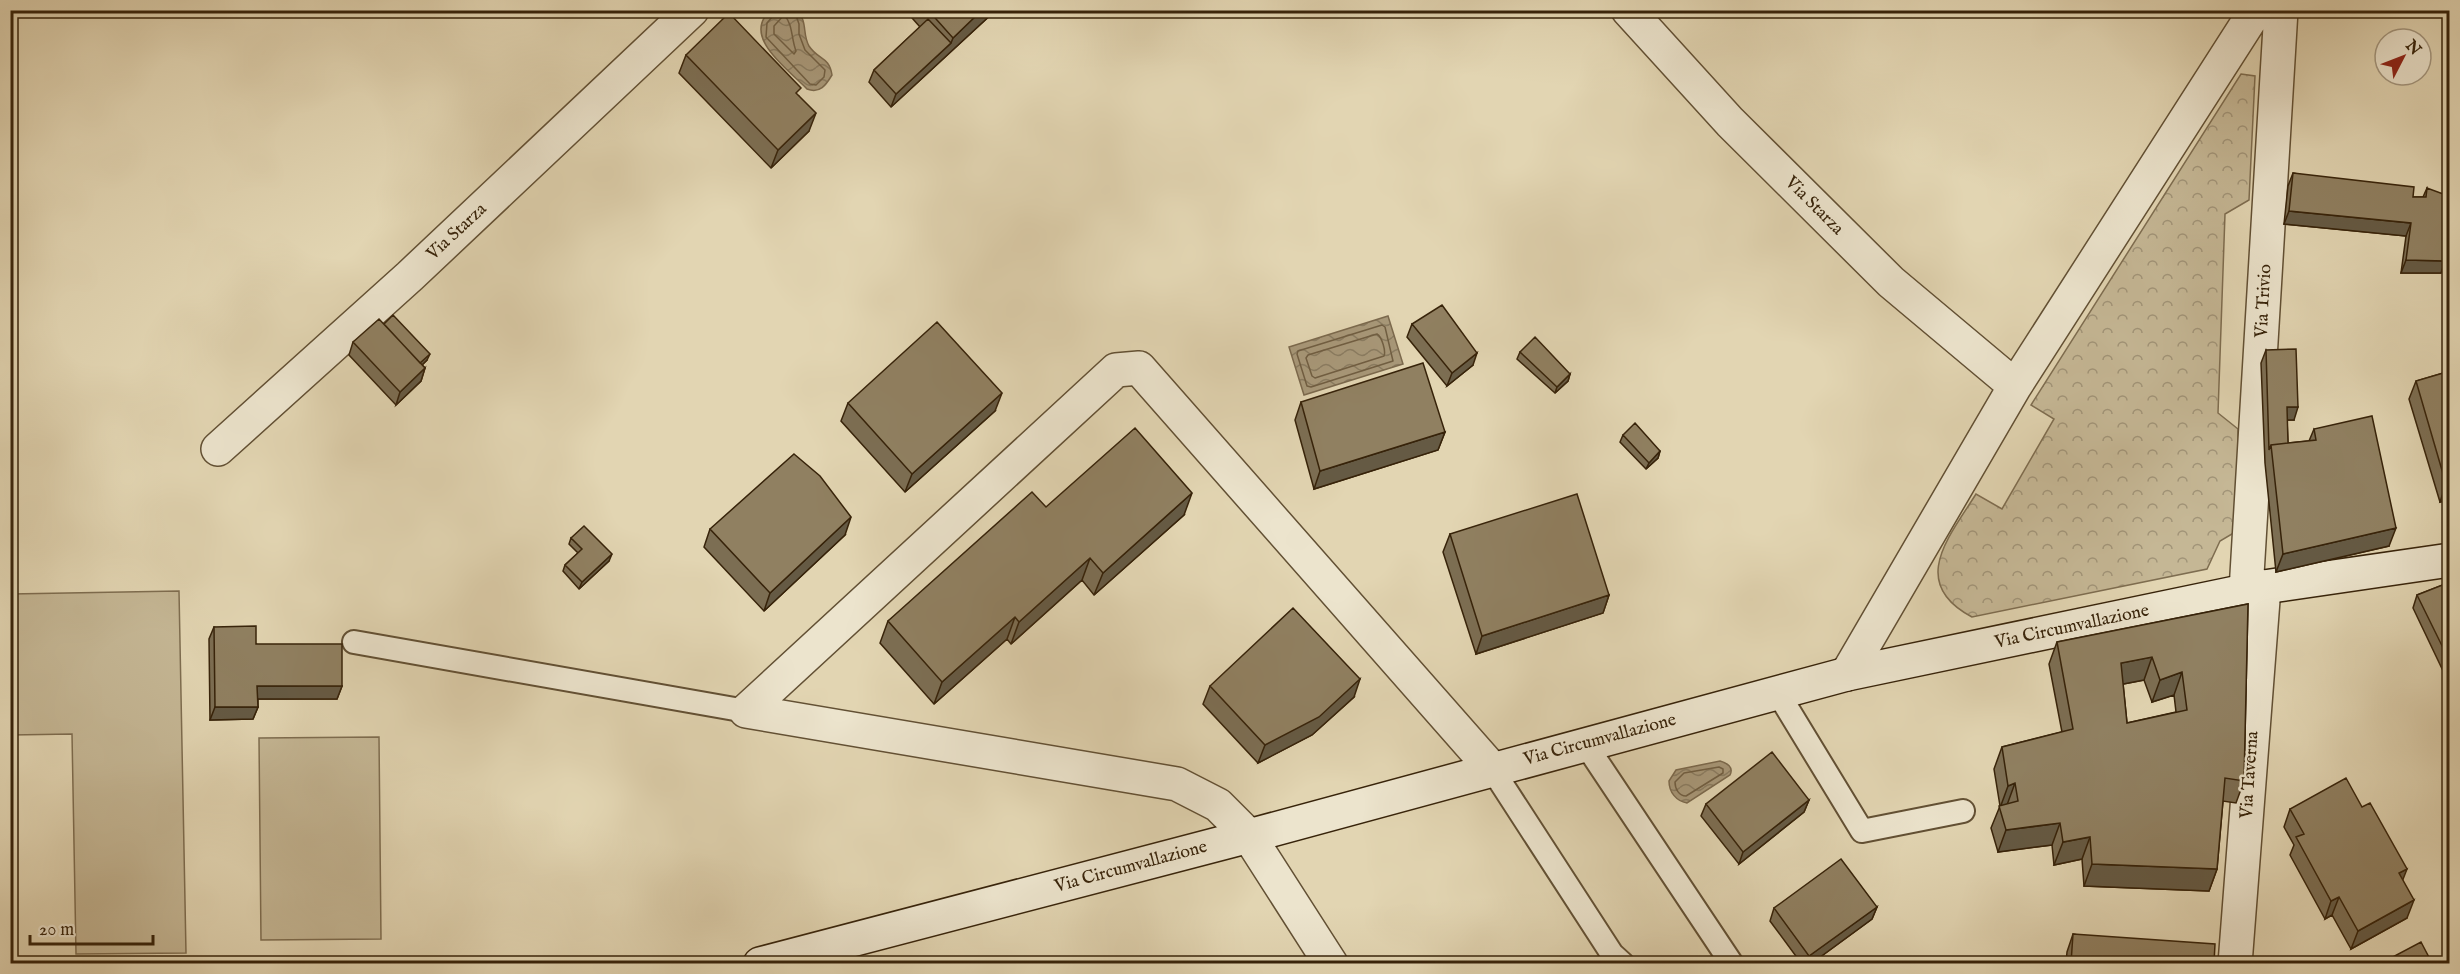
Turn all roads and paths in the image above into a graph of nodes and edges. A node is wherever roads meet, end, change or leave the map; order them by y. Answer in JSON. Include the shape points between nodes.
{"nodes":[{"id":1,"x":692,"y":10,"type":"edge"},
{"id":2,"x":1628,"y":10,"type":"edge"},
{"id":3,"x":2256,"y":10,"type":"edge"},
{"id":4,"x":2281,"y":10,"type":"edge"},
{"id":5,"x":2015,"y":386,"type":"junction"},
{"id":6,"x":218,"y":449,"type":"dead end"},
{"id":7,"x":2450,"y":560,"type":"edge"},
{"id":8,"x":2255,"y":589,"type":"junction"},
{"id":9,"x":354,"y":642,"type":"dead end"},
{"id":10,"x":1847,"y":674,"type":"junction"},
{"id":11,"x":1778,"y":693,"type":"junction"},
{"id":12,"x":746,"y":711,"type":"junction"},
{"id":13,"x":1586,"y":745,"type":"junction"},
{"id":14,"x":1492,"y":769,"type":"junction"},
{"id":15,"x":1963,"y":811,"type":"dead end"},
{"id":16,"x":1249,"y":836,"type":"junction"},
{"id":17,"x":760,"y":963,"type":"edge"},
{"id":18,"x":1331,"y":963,"type":"edge"},
{"id":19,"x":1623,"y":963,"type":"edge"},
{"id":20,"x":1732,"y":963,"type":"edge"},
{"id":21,"x":2235,"y":963,"type":"edge"}],
"edges":[{"from":1,"to":6,"type":"street","name":"Via Starza","via":[[410,276]]},
{"from":2,"to":5,"type":"street","name":"Via Starza","via":[[1730,122],[1891,282]]},
{"from":3,"to":5,"type":"street"},
{"from":4,"to":8,"type":"street","name":"Via Trivio"},
{"from":5,"to":10,"type":"street"},
{"from":7,"to":8,"type":"street","name":"Via Circumvallazione"},
{"from":8,"to":10,"type":"street","name":"Via Circumvallazione"},
{"from":8,"to":21,"type":"street","name":"Via Taverna"},
{"from":9,"to":12,"type":"lane"},
{"from":10,"to":11,"type":"street","name":"Via Circumvallazione"},
{"from":11,"to":13,"type":"street","name":"Via Circumvallazione"},
{"from":11,"to":15,"type":"lane","via":[[1862,831]]},
{"from":12,"to":14,"type":"street","via":[[1116,370],[1139,368]]},
{"from":12,"to":16,"type":"street","via":[[1177,784],[1218,805]]},
{"from":13,"to":14,"type":"street","name":"Via Circumvallazione"},
{"from":13,"to":20,"type":"lane"},
{"from":14,"to":16,"type":"street","name":"Via Circumvallazione"},
{"from":14,"to":19,"type":"lane","via":[[1612,954]]},
{"from":16,"to":17,"type":"street","name":"Via Circumvallazione"},
{"from":16,"to":18,"type":"street"}]}
